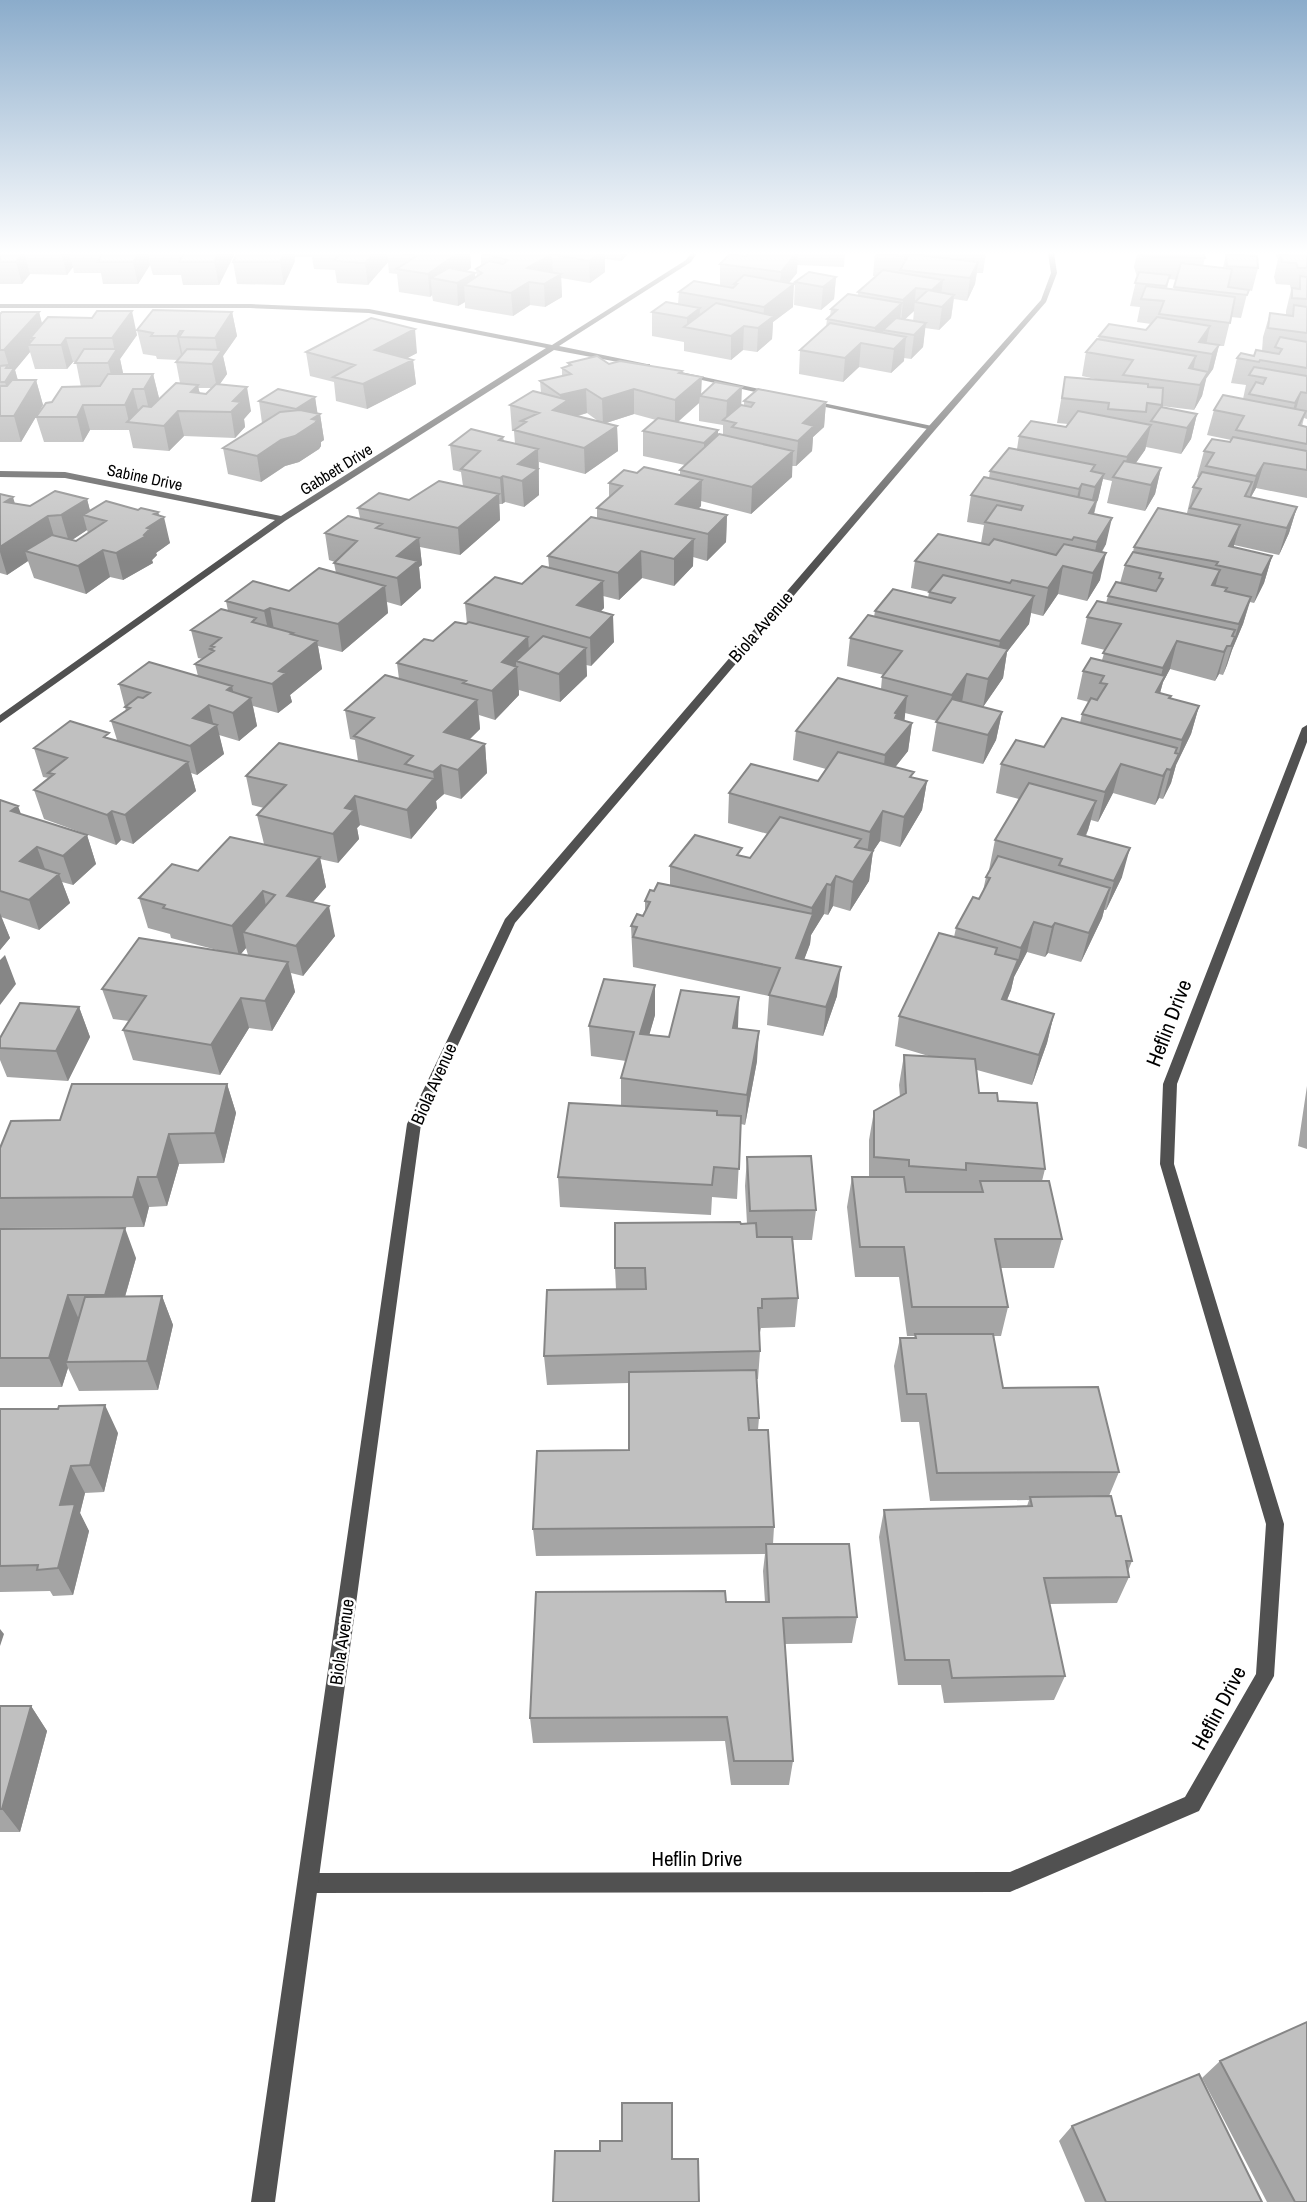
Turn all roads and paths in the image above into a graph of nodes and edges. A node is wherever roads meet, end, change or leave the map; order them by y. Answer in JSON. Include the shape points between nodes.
{"nodes":[{"id":1,"x":543,"y":356,"type":"edge"},
{"id":2,"x":597,"y":356,"type":"edge"},
{"id":3,"x":996,"y":356,"type":"edge"},
{"id":4,"x":662,"y":370,"type":"edge"},
{"id":5,"x":675,"y":372,"type":"edge"},
{"id":6,"x":780,"y":395,"type":"edge"},
{"id":7,"x":793,"y":398,"type":"edge"},
{"id":8,"x":932,"y":428,"type":"junction"},
{"id":9,"x":0,"y":474,"type":"edge"},
{"id":10,"x":282,"y":519,"type":"junction"},
{"id":11,"x":0,"y":720,"type":"edge"},
{"id":12,"x":1307,"y":728,"type":"edge"},
{"id":13,"x":309,"y":1883,"type":"junction"},
{"id":14,"x":262,"y":2202,"type":"edge"}],
"edges":[{"from":1,"to":10,"type":"street","name":"Gabbett Drive"},
{"from":2,"to":4,"type":"street"},
{"from":3,"to":8,"type":"street","name":"Biola Avenue"},
{"from":5,"to":6,"type":"street"},
{"from":7,"to":8,"type":"street"},
{"from":8,"to":13,"type":"street","name":"Biola Avenue","via":[[509,922],[414,1124]]},
{"from":9,"to":10,"type":"street","name":"Sabine Drive","via":[[65,475]]},
{"from":10,"to":11,"type":"street","name":"Gabbett Drive"},
{"from":12,"to":13,"type":"street","name":"Heflin Drive","via":[[1170,1084],[1167,1164],[1275,1524],[1265,1676],[1192,1804],[1010,1882]]},
{"from":13,"to":14,"type":"street","name":"Biola Avenue"}]}
